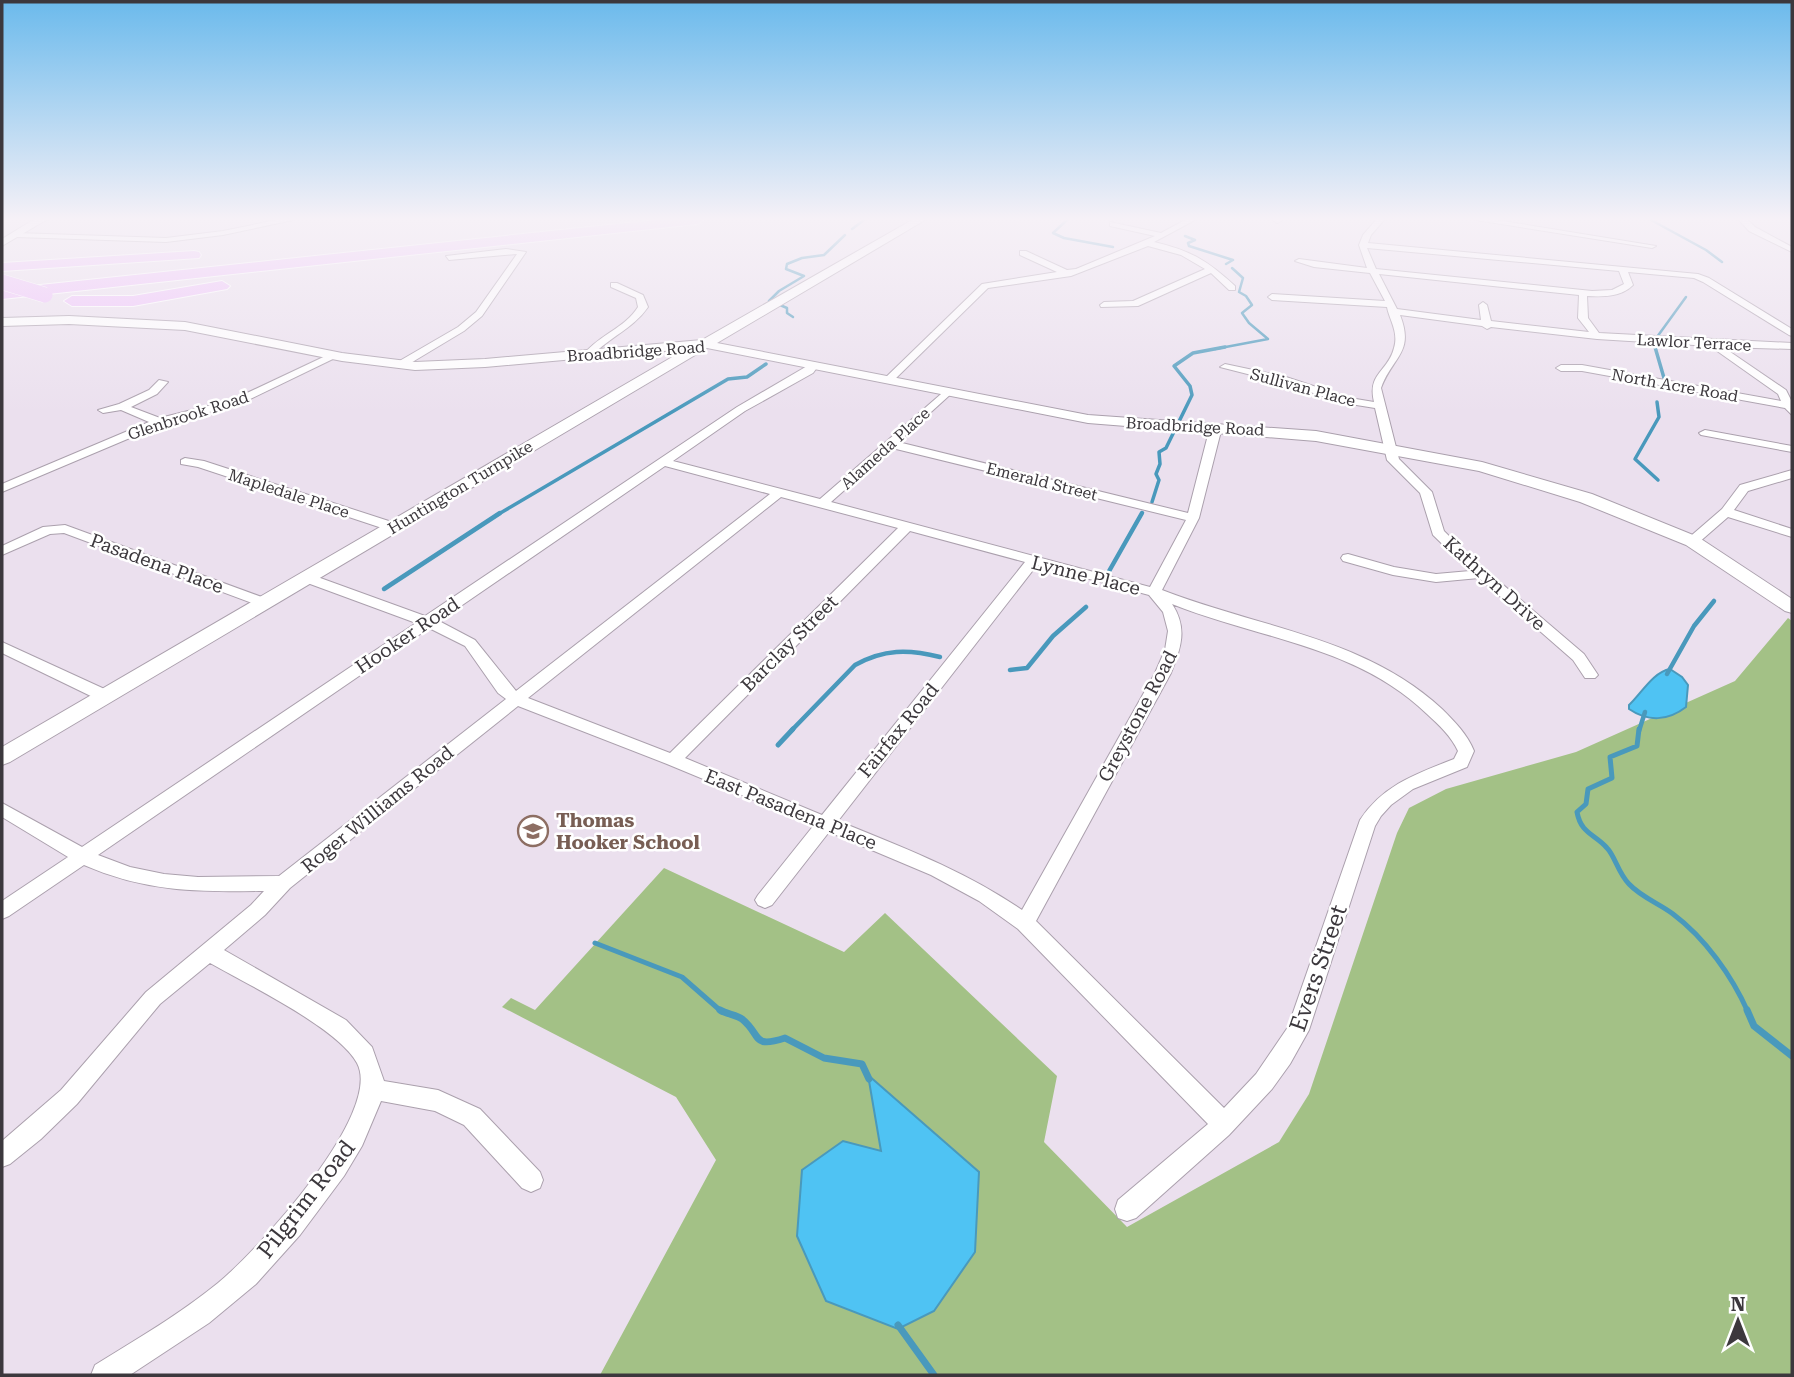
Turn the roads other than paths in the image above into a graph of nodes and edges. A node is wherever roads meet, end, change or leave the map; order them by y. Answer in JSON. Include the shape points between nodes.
{"nodes":[{"id":1,"x":9,"y":284,"type":"edge"},
{"id":2,"x":94,"y":284,"type":"edge"},
{"id":3,"x":232,"y":284,"type":"edge"},
{"id":4,"x":500,"y":284,"type":"edge"},
{"id":5,"x":809,"y":284,"type":"edge"},
{"id":6,"x":997,"y":284,"type":"edge"},
{"id":7,"x":1179,"y":284,"type":"edge"},
{"id":8,"x":1228,"y":284,"type":"edge"},
{"id":9,"x":1379,"y":284,"type":"edge"},
{"id":10,"x":1497,"y":284,"type":"edge"},
{"id":11,"x":1629,"y":284,"type":"edge"},
{"id":12,"x":1712,"y":284,"type":"edge"},
{"id":13,"x":614,"y":285,"type":"dead end"},
{"id":14,"x":1232,"y":288,"type":"dead end"},
{"id":15,"x":2,"y":294,"type":"edge"},
{"id":16,"x":1583,"y":294,"type":"junction"},
{"id":17,"x":1272,"y":297,"type":"dead end"},
{"id":18,"x":1104,"y":305,"type":"dead end"},
{"id":19,"x":1483,"y":305,"type":"dead end"},
{"id":20,"x":1391,"y":308,"type":"junction"},
{"id":21,"x":2,"y":322,"type":"edge"},
{"id":22,"x":1487,"y":326,"type":"junction"},
{"id":23,"x":1792,"y":333,"type":"edge"},
{"id":24,"x":1597,"y":336,"type":"junction"},
{"id":25,"x":705,"y":344,"type":"junction"},
{"id":26,"x":1714,"y":345,"type":"junction"},
{"id":27,"x":1792,"y":346,"type":"edge"},
{"id":28,"x":589,"y":354,"type":"junction"},
{"id":29,"x":334,"y":355,"type":"junction"},
{"id":30,"x":400,"y":365,"type":"junction"},
{"id":31,"x":814,"y":365,"type":"junction"},
{"id":32,"x":1225,"y":368,"type":"dead end"},
{"id":33,"x":1561,"y":368,"type":"dead end"},
{"id":34,"x":890,"y":379,"type":"junction"},
{"id":35,"x":163,"y":382,"type":"dead end"},
{"id":36,"x":948,"y":391,"type":"junction"},
{"id":37,"x":1381,"y":406,"type":"junction"},
{"id":38,"x":122,"y":407,"type":"junction"},
{"id":39,"x":1791,"y":409,"type":"edge"},
{"id":40,"x":103,"y":410,"type":"dead end"},
{"id":41,"x":159,"y":422,"type":"junction"},
{"id":42,"x":1216,"y":427,"type":"junction"},
{"id":43,"x":1705,"y":433,"type":"dead end"},
{"id":44,"x":891,"y":444,"type":"junction"},
{"id":45,"x":1391,"y":448,"type":"junction"},
{"id":46,"x":1792,"y":449,"type":"edge"},
{"id":47,"x":185,"y":462,"type":"dead end"},
{"id":48,"x":664,"y":462,"type":"junction"},
{"id":49,"x":1792,"y":474,"type":"edge"},
{"id":50,"x":4,"y":485,"type":"edge"},
{"id":51,"x":780,"y":492,"type":"junction"},
{"id":52,"x":822,"y":504,"type":"junction"},
{"id":53,"x":1726,"y":512,"type":"junction"},
{"id":54,"x":1193,"y":517,"type":"junction"},
{"id":55,"x":393,"y":527,"type":"junction"},
{"id":56,"x":906,"y":527,"type":"junction"},
{"id":57,"x":1792,"y":533,"type":"edge"},
{"id":58,"x":1692,"y":541,"type":"junction"},
{"id":59,"x":2,"y":551,"type":"edge"},
{"id":60,"x":1348,"y":558,"type":"dead end"},
{"id":61,"x":1033,"y":561,"type":"junction"},
{"id":62,"x":1481,"y":573,"type":"junction"},
{"id":63,"x":307,"y":578,"type":"junction"},
{"id":64,"x":1154,"y":592,"type":"junction"},
{"id":65,"x":265,"y":603,"type":"junction"},
{"id":66,"x":1792,"y":607,"type":"edge"},
{"id":67,"x":428,"y":621,"type":"junction"},
{"id":68,"x":2,"y":648,"type":"edge"},
{"id":69,"x":1590,"y":675,"type":"dead end"},
{"id":70,"x":105,"y":696,"type":"junction"},
{"id":71,"x":516,"y":699,"type":"junction"},
{"id":72,"x":2,"y":757,"type":"edge"},
{"id":73,"x":673,"y":760,"type":"junction"},
{"id":74,"x":1464,"y":760,"type":"joint"},
{"id":75,"x":2,"y":809,"type":"edge"},
{"id":76,"x":824,"y":822,"type":"junction"},
{"id":77,"x":82,"y":856,"type":"junction"},
{"id":78,"x":283,"y":883,"type":"junction"},
{"id":79,"x":765,"y":900,"type":"dead end"},
{"id":80,"x":2,"y":911,"type":"edge"},
{"id":81,"x":1025,"y":923,"type":"junction"},
{"id":82,"x":209,"y":952,"type":"junction"},
{"id":83,"x":373,"y":1088,"type":"junction"},
{"id":84,"x":1224,"y":1124,"type":"junction"},
{"id":85,"x":2,"y":1156,"type":"edge"},
{"id":86,"x":531,"y":1180,"type":"dead end"},
{"id":87,"x":1127,"y":1209,"type":"dead end"},
{"id":88,"x":105,"y":1375,"type":"edge"}],
"edges":[{"from":1,"to":3,"type":"highway","bridge":true,"via":[[85,302],[151,299]]},
{"from":2,"to":15,"type":"highway"},
{"from":4,"to":30,"type":"street","via":[[468,324]]},
{"from":5,"to":25,"type":"main road","name":"Huntington Turnpike"},
{"from":6,"to":34,"type":"street","via":[[985,286]]},
{"from":7,"to":18,"type":"street","via":[[1135,304]]},
{"from":8,"to":14,"type":"street"},
{"from":9,"to":20,"type":"street"},
{"from":10,"to":16,"type":"street"},
{"from":11,"to":16,"type":"street","via":[[1614,292]]},
{"from":12,"to":23,"type":"street"},
{"from":13,"to":28,"type":"street","via":[[640,297],[643,307],[631,324],[606,337]]},
{"from":16,"to":24,"type":"street","via":[[1583,318]]},
{"from":17,"to":20,"type":"street","name":"Lawlor Terrace"},
{"from":19,"to":22,"type":"street"},
{"from":20,"to":22,"type":"street","name":"Lawlor Terrace"},
{"from":20,"to":37,"type":"street","via":[[1400,330],[1400,347],[1378,381]]},
{"from":21,"to":29,"type":"main road","name":"Broadbridge Road","via":[[88,320],[185,326]]},
{"from":22,"to":24,"type":"street","name":"Lawlor Terrace"},
{"from":24,"to":26,"type":"street","name":"Lawlor Terrace"},
{"from":25,"to":28,"type":"main road","name":"Broadbridge Road"},
{"from":25,"to":31,"type":"main road","name":"Broadbridge Road"},
{"from":25,"to":55,"type":"main road","name":"Huntington Turnpike"},
{"from":26,"to":27,"type":"street","name":"Lawlor Terrace"},
{"from":26,"to":39,"type":"street","via":[[1776,388]]},
{"from":28,"to":30,"type":"main road","name":"Broadbridge Road"},
{"from":29,"to":30,"type":"main road","name":"Broadbridge Road"},
{"from":29,"to":41,"type":"street","name":"Glenbrook Road","via":[[236,402]]},
{"from":31,"to":34,"type":"main road","name":"Broadbridge Road"},
{"from":31,"to":48,"type":"street","name":"Hooker Road","via":[[741,408]]},
{"from":32,"to":37,"type":"street","name":"Sullivan Place"},
{"from":33,"to":39,"type":"street","name":"North Acre Road","via":[[1582,368]]},
{"from":34,"to":36,"type":"main road","name":"Broadbridge Road"},
{"from":35,"to":38,"type":"street"},
{"from":36,"to":42,"type":"main road","name":"Broadbridge Road","via":[[1088,419]]},
{"from":36,"to":44,"type":"street","name":"Alameda Place"},
{"from":37,"to":45,"type":"street"},
{"from":38,"to":40,"type":"street"},
{"from":38,"to":41,"type":"street"},
{"from":41,"to":50,"type":"street","name":"Glenbrook Road"},
{"from":42,"to":45,"type":"main road","name":"Broadbridge Road","via":[[1296,433]]},
{"from":42,"to":54,"type":"street"},
{"from":43,"to":46,"type":"street"},
{"from":44,"to":52,"type":"street","name":"Alameda Place"},
{"from":44,"to":54,"type":"street","name":"Emerald Street"},
{"from":45,"to":58,"type":"main road","name":"Broadbridge Road","via":[[1553,487]]},
{"from":45,"to":62,"type":"street","name":"Kathryn Drive","via":[[1393,460],[1426,492],[1438,532]]},
{"from":47,"to":55,"type":"street","name":"Mapledale Place"},
{"from":48,"to":51,"type":"street","name":"Lynne Place"},
{"from":48,"to":67,"type":"street","name":"Hooker Road"},
{"from":49,"to":53,"type":"street","via":[[1748,486]]},
{"from":51,"to":52,"type":"street","name":"Lynne Place"},
{"from":51,"to":71,"type":"street","name":"Roger Williams Road"},
{"from":52,"to":56,"type":"street","name":"Lynne Place"},
{"from":53,"to":57,"type":"street"},
{"from":53,"to":58,"type":"street"},
{"from":54,"to":64,"type":"street"},
{"from":55,"to":63,"type":"main road","name":"Huntington Turnpike"},
{"from":56,"to":61,"type":"street","name":"Lynne Place"},
{"from":56,"to":73,"type":"street","name":"Barclay Street"},
{"from":58,"to":66,"type":"main road","name":"Broadbridge Road"},
{"from":59,"to":65,"type":"street","name":"Pasadena Place","via":[[48,530],[65,528]]},
{"from":60,"to":62,"type":"street","via":[[1437,578]]},
{"from":61,"to":64,"type":"street","name":"Lynne Place"},
{"from":61,"to":76,"type":"street","name":"Fairfax Road"},
{"from":62,"to":69,"type":"street","name":"Kathryn Drive","via":[[1579,657]]},
{"from":63,"to":65,"type":"main road","name":"Huntington Turnpike"},
{"from":63,"to":67,"type":"street","name":"East Pasadena Place"},
{"from":64,"to":74,"type":"street","name":"Lynne Place","via":[[1372,667],[1401,684],[1455,732],[1465,746]]},
{"from":64,"to":81,"type":"street","name":"Greystone Road","via":[[1177,623],[1175,646]]},
{"from":65,"to":70,"type":"main road","name":"Huntington Turnpike"},
{"from":67,"to":71,"type":"street","name":"East Pasadena Place","via":[[470,643]]},
{"from":67,"to":77,"type":"street","name":"Hooker Road"},
{"from":68,"to":70,"type":"street"},
{"from":70,"to":72,"type":"main road","name":"Huntington Turnpike"},
{"from":71,"to":73,"type":"street","name":"East Pasadena Place"},
{"from":71,"to":78,"type":"street","name":"Roger Williams Road"},
{"from":73,"to":76,"type":"street","name":"East Pasadena Place"},
{"from":74,"to":84,"type":"street","name":"Evers Street","via":[[1406,785],[1377,806],[1366,825],[1298,1030],[1258,1089]]},
{"from":75,"to":77,"type":"street"},
{"from":76,"to":79,"type":"street","name":"Fairfax Road"},
{"from":76,"to":81,"type":"street","name":"East Pasadena Place","via":[[937,870]]},
{"from":77,"to":78,"type":"street","via":[[148,880]]},
{"from":77,"to":80,"type":"street","name":"Hooker Road"},
{"from":78,"to":82,"type":"street","name":"Roger Williams Road"},
{"from":81,"to":84,"type":"street","name":"East Pasadena Place"},
{"from":82,"to":83,"type":"street","via":[[338,1027],[364,1054]]},
{"from":82,"to":85,"type":"street","name":"Roger Williams Road","via":[[145,1006],[69,1097]]},
{"from":83,"to":86,"type":"street","via":[[438,1101],[472,1117]]},
{"from":83,"to":88,"type":"street","name":"Pilgrim Road","via":[[360,1128],[344,1155],[271,1248],[232,1289],[195,1318]]},
{"from":84,"to":87,"type":"street","name":"Evers Street"}]}
